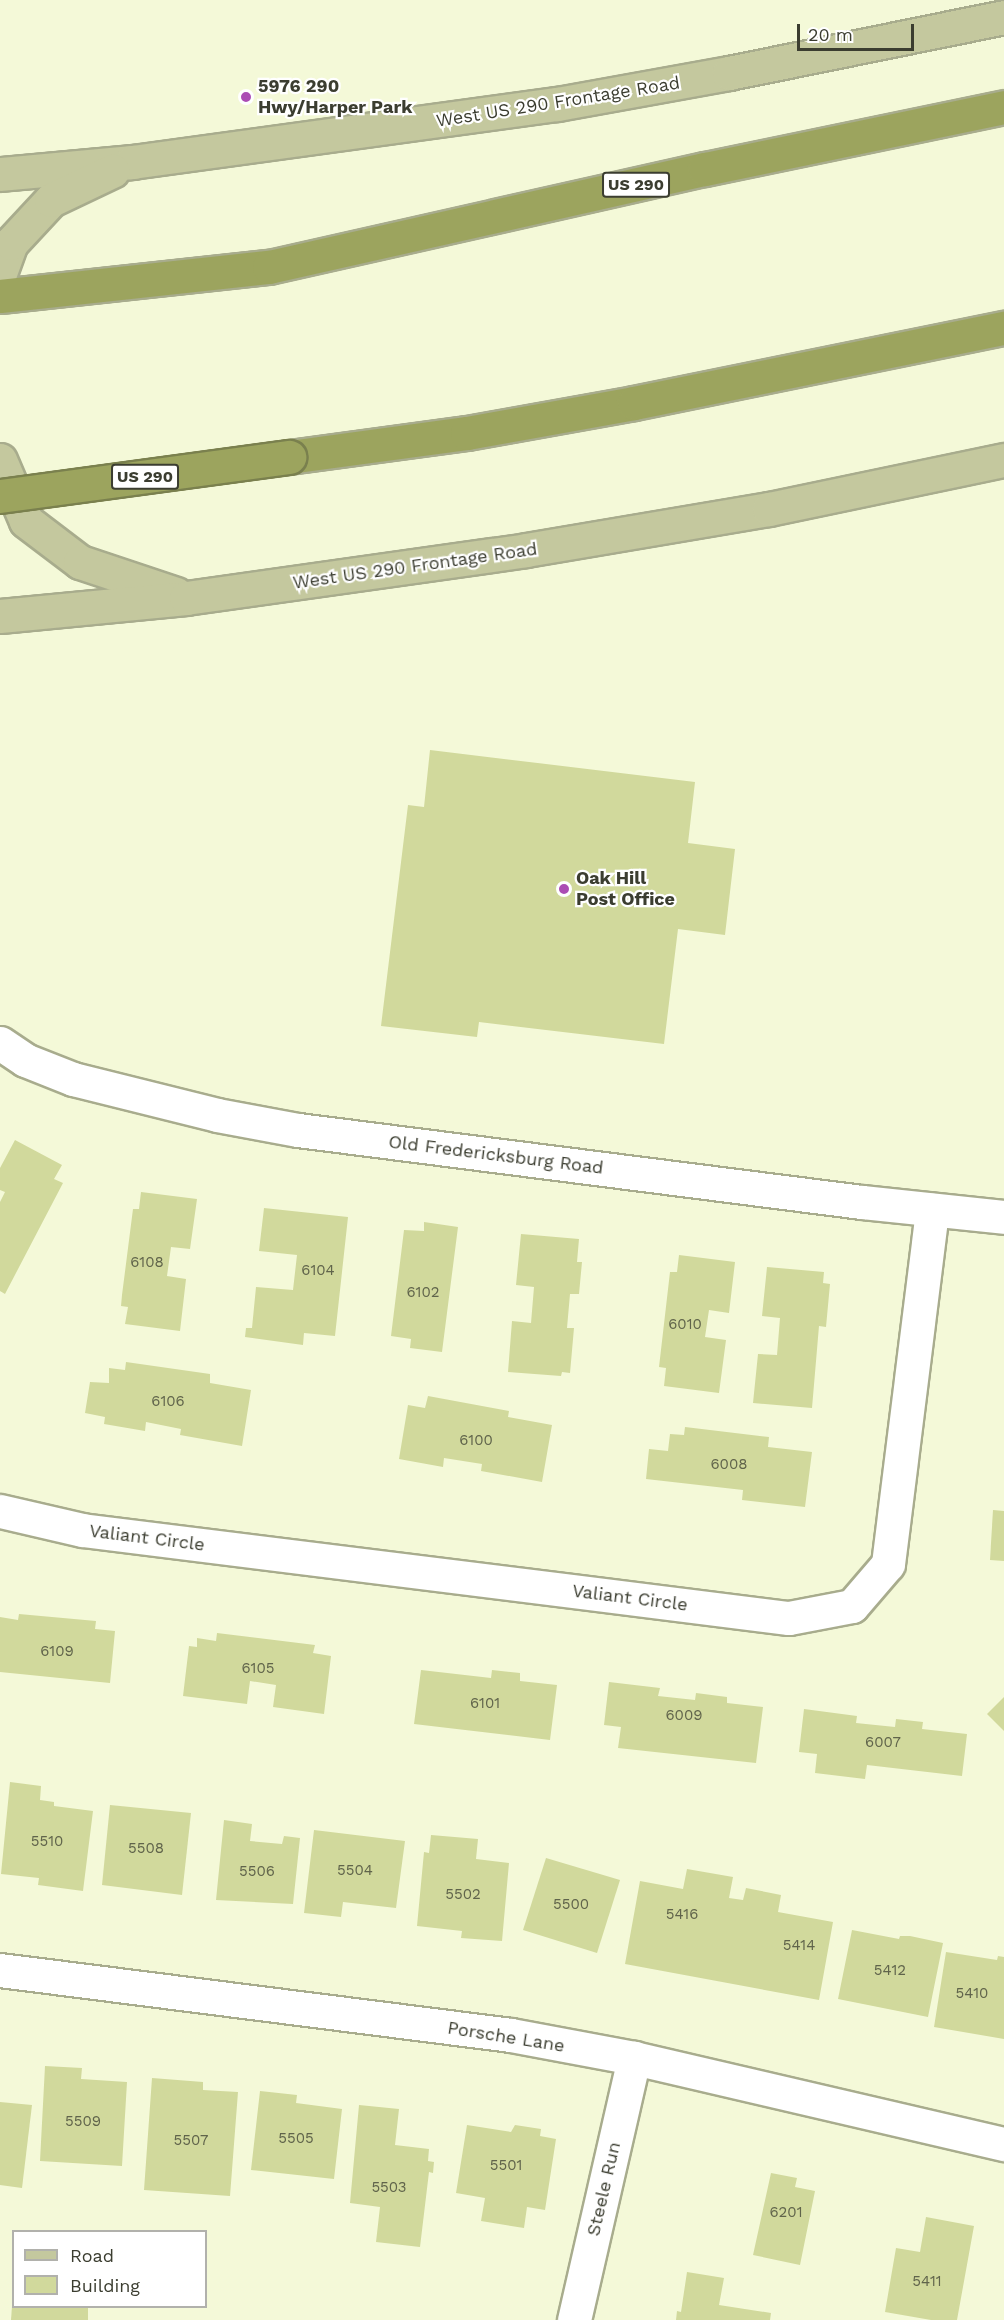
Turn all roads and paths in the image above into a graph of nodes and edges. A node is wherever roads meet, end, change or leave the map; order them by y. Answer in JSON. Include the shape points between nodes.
{"nodes":[{"id":1,"x":1004,"y":16,"type":"edge"},
{"id":2,"x":1004,"y":107,"type":"edge"},
{"id":3,"x":132,"y":162,"type":"junction"},
{"id":4,"x":0,"y":174,"type":"edge"},
{"id":5,"x":0,"y":273,"type":"edge"},
{"id":6,"x":0,"y":296,"type":"edge"},
{"id":7,"x":1004,"y":328,"type":"edge"},
{"id":8,"x":0,"y":460,"type":"edge"},
{"id":9,"x":1004,"y":460,"type":"edge"},
{"id":10,"x":0,"y":496,"type":"edge"},
{"id":11,"x":186,"y":598,"type":"junction"},
{"id":12,"x":0,"y":616,"type":"edge"},
{"id":13,"x":0,"y":1043,"type":"edge"},
{"id":14,"x":932,"y":1210,"type":"junction"},
{"id":15,"x":1004,"y":1217,"type":"edge"},
{"id":16,"x":0,"y":1511,"type":"edge"},
{"id":17,"x":0,"y":1970,"type":"edge"},
{"id":18,"x":634,"y":2058,"type":"junction"},
{"id":19,"x":1004,"y":2144,"type":"edge"},
{"id":20,"x":574,"y":2320,"type":"edge"}],
"edges":[{"from":1,"to":3,"type":"main road","name":"West US 290 Frontage Road","via":[[557,104]]},
{"from":2,"to":6,"type":"highway","number":"US 290","via":[[705,169],[269,267]]},
{"from":3,"to":4,"type":"main road","name":"West US 290 Frontage Road"},
{"from":3,"to":5,"type":"main road","via":[[51,200],[11,243]]},
{"from":7,"to":10,"type":"highway","number":"US 290","bridge":true,"via":[[845,363],[466,433]]},
{"from":8,"to":11,"type":"main road","via":[[26,520],[80,562]]},
{"from":9,"to":11,"type":"main road","name":"West US 290 Frontage Road","via":[[664,527]]},
{"from":11,"to":12,"type":"main road","name":"West US 290 Frontage Road"},
{"from":13,"to":14,"type":"street","name":"Old Fredericksburg Road","via":[[25,1060],[73,1079],[218,1115],[298,1130]]},
{"from":14,"to":15,"type":"street","name":"Old Fredericksburg Road"},
{"from":14,"to":16,"type":"street","name":"Valiant Circle","via":[[888,1564],[852,1606],[789,1618],[82,1530]]},
{"from":17,"to":18,"type":"street","name":"Porsche Lane","via":[[511,2035]]},
{"from":18,"to":19,"type":"street","name":"Porsche Lane"},
{"from":18,"to":20,"type":"street","name":"Steele Run"}]}
